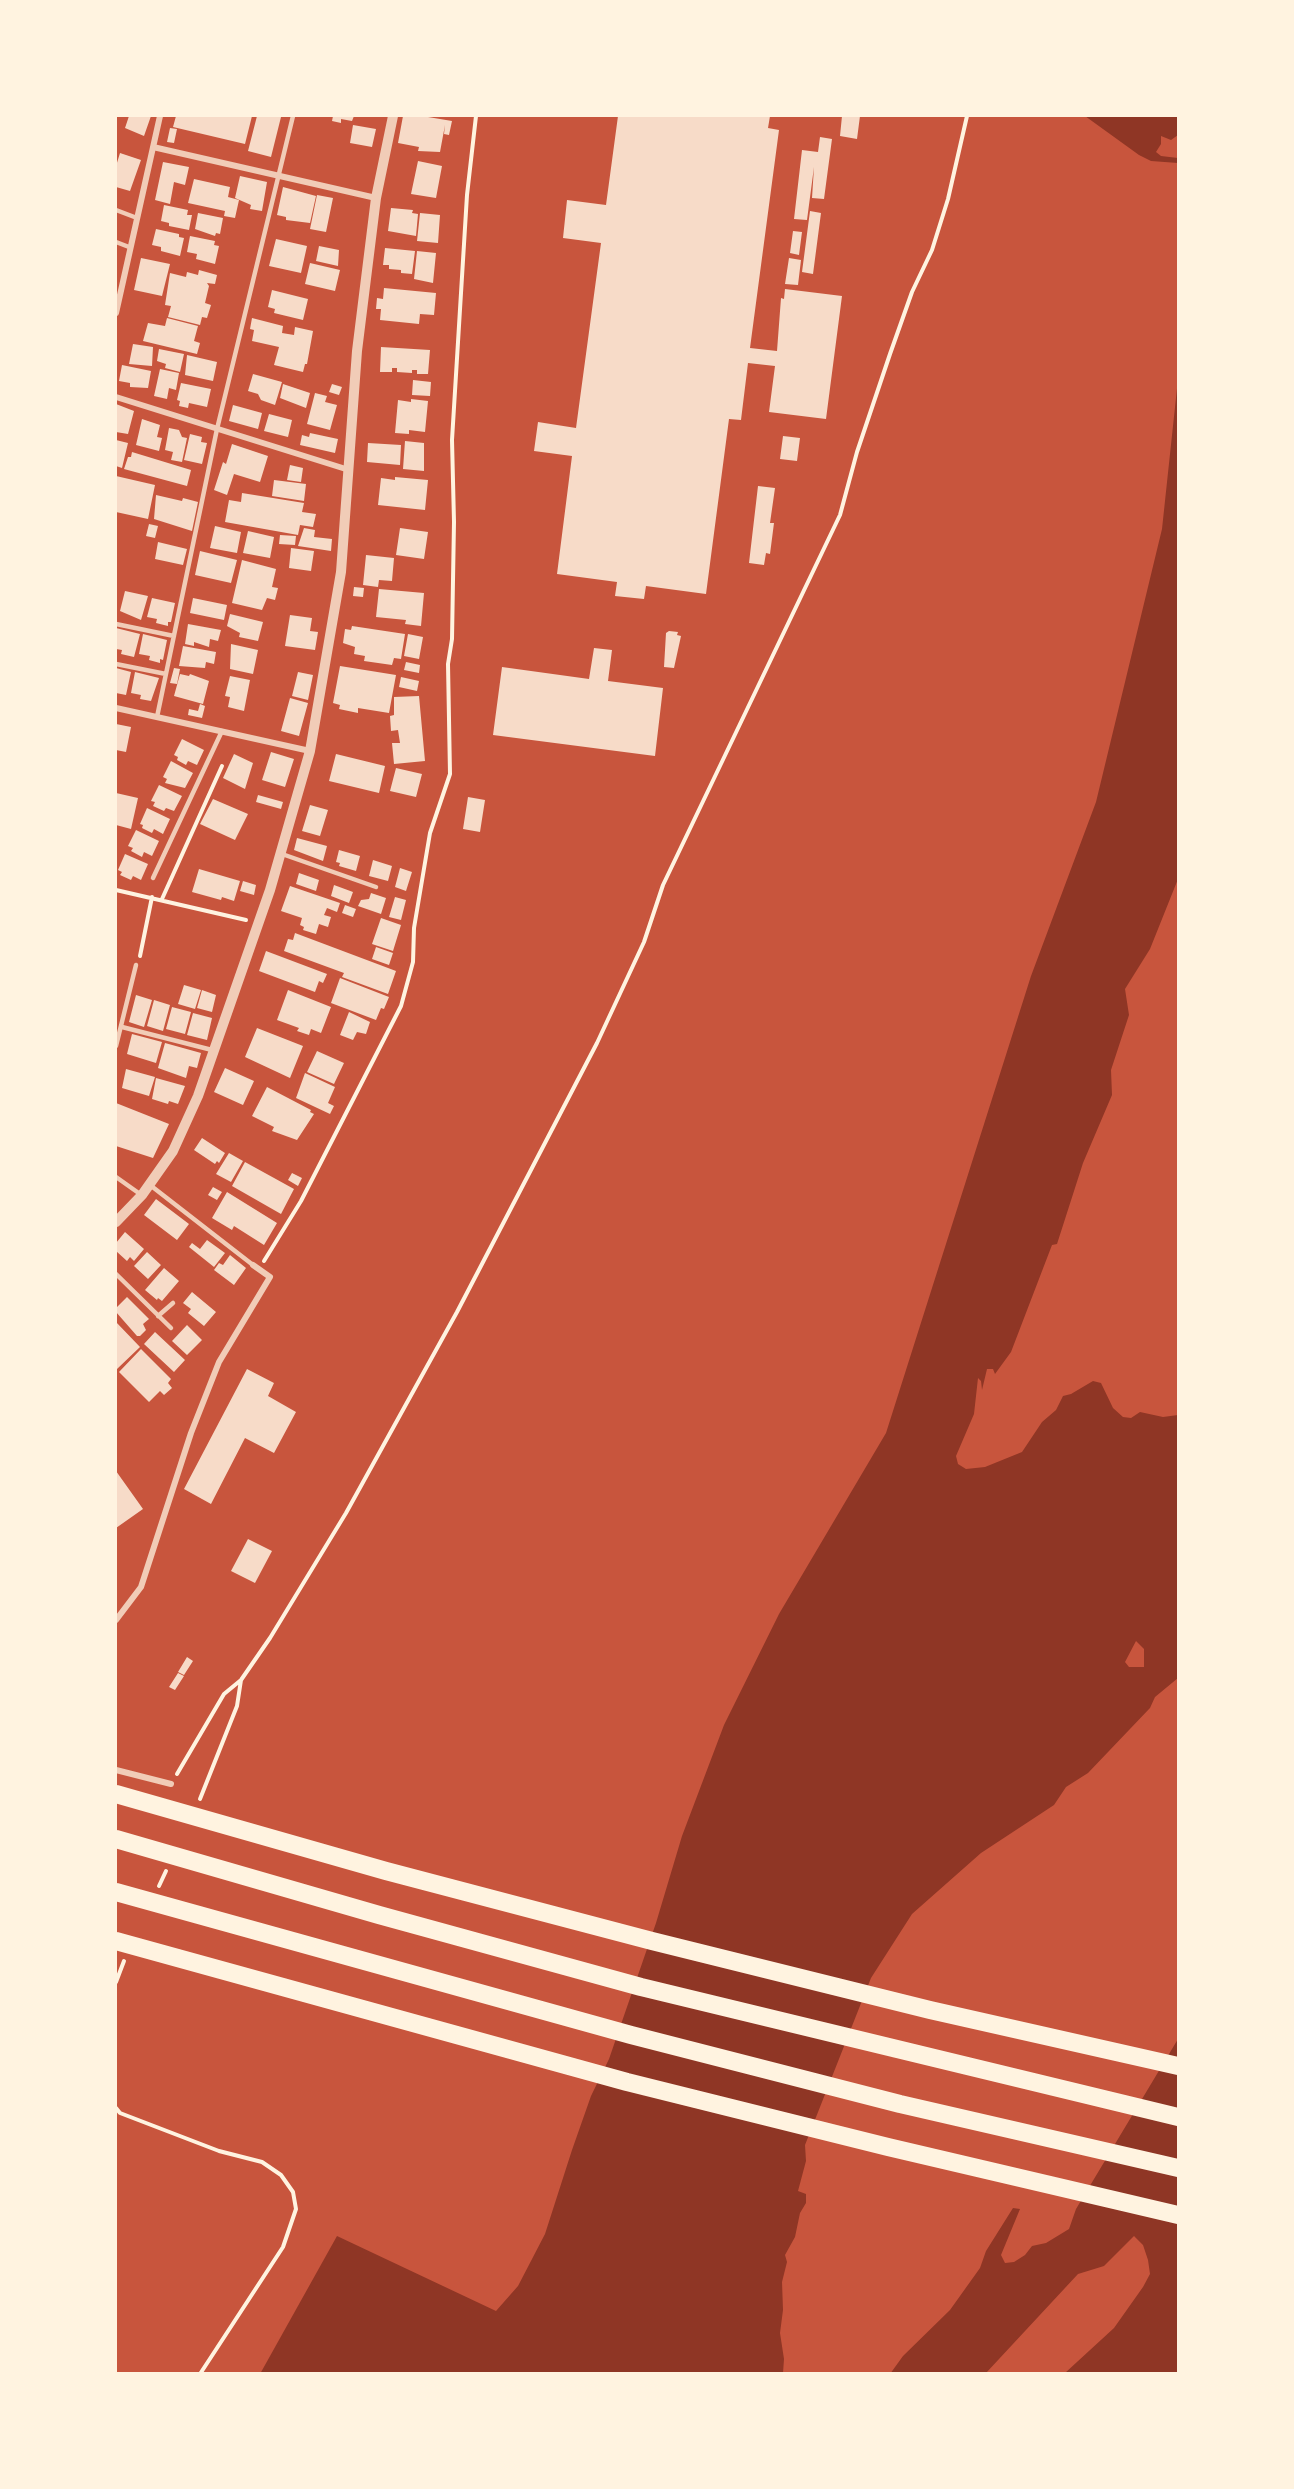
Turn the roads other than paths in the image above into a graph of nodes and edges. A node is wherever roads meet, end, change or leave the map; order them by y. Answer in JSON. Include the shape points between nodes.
{"nodes":[{"id":1,"x":160,"y":116,"type":"edge"},
{"id":2,"x":293,"y":116,"type":"edge"},
{"id":3,"x":393,"y":116,"type":"edge"},
{"id":4,"x":153,"y":147,"type":"junction"},
{"id":5,"x":280,"y":177,"type":"junction"},
{"id":6,"x":376,"y":198,"type":"junction"},
{"id":7,"x":116,"y":210,"type":"edge"},
{"id":8,"x":137,"y":218,"type":"junction"},
{"id":9,"x":116,"y":242,"type":"edge"},
{"id":10,"x":129,"y":247,"type":"junction"},
{"id":11,"x":116,"y":313,"type":"edge"},
{"id":12,"x":116,"y":397,"type":"edge"},
{"id":13,"x":217,"y":429,"type":"junction"},
{"id":14,"x":349,"y":470,"type":"junction"},
{"id":15,"x":116,"y":624,"type":"edge"},
{"id":16,"x":174,"y":636,"type":"junction"},
{"id":17,"x":116,"y":664,"type":"edge"},
{"id":18,"x":166,"y":674,"type":"junction"},
{"id":19,"x":116,"y":708,"type":"edge"},
{"id":20,"x":157,"y":717,"type":"junction"},
{"id":21,"x":222,"y":731,"type":"junction"},
{"id":22,"x":310,"y":751,"type":"junction"},
{"id":23,"x":280,"y":854,"type":"junction"},
{"id":24,"x":153,"y":878,"type":"dead end"},
{"id":25,"x":376,"y":887,"type":"dead end"},
{"id":26,"x":136,"y":964,"type":"road end"},
{"id":27,"x":122,"y":1027,"type":"junction"},
{"id":28,"x":116,"y":1046,"type":"edge"},
{"id":29,"x":215,"y":1051,"type":"junction"},
{"id":30,"x":116,"y":1177,"type":"edge"},
{"id":31,"x":150,"y":1185,"type":"junction"},
{"id":32,"x":142,"y":1195,"type":"junction"},
{"id":33,"x":116,"y":1222,"type":"edge"},
{"id":34,"x":253,"y":1265,"type":"joint"},
{"id":35,"x":116,"y":1274,"type":"edge"},
{"id":36,"x":173,"y":1303,"type":"dead end"},
{"id":37,"x":158,"y":1316,"type":"junction"},
{"id":38,"x":171,"y":1328,"type":"dead end"},
{"id":39,"x":116,"y":1620,"type":"edge"},
{"id":40,"x":116,"y":1770,"type":"edge"},
{"id":41,"x":171,"y":1784,"type":"road end"},
{"id":42,"x":116,"y":1794,"type":"edge"},
{"id":43,"x":116,"y":1839,"type":"edge"},
{"id":44,"x":116,"y":1892,"type":"edge"},
{"id":45,"x":116,"y":1941,"type":"edge"},
{"id":46,"x":1179,"y":2066,"type":"edge"},
{"id":47,"x":1179,"y":2117,"type":"edge"},
{"id":48,"x":1179,"y":2168,"type":"edge"},
{"id":49,"x":1179,"y":2215,"type":"edge"}],
"edges":[{"from":1,"to":4,"type":"street"},
{"from":2,"to":5,"type":"lane"},
{"from":3,"to":6,"type":"street"},
{"from":4,"to":5,"type":"street"},
{"from":4,"to":8,"type":"street"},
{"from":5,"to":6,"type":"street"},
{"from":5,"to":13,"type":"lane"},
{"from":6,"to":14,"type":"street","via":[[357,351]]},
{"from":7,"to":8,"type":"lane"},
{"from":8,"to":10,"type":"street"},
{"from":9,"to":10,"type":"lane"},
{"from":10,"to":11,"type":"street"},
{"from":12,"to":13,"type":"street"},
{"from":13,"to":14,"type":"street"},
{"from":13,"to":16,"type":"lane"},
{"from":14,"to":22,"type":"street","via":[[341,572]]},
{"from":15,"to":16,"type":"lane"},
{"from":16,"to":18,"type":"lane"},
{"from":17,"to":18,"type":"lane"},
{"from":18,"to":20,"type":"lane"},
{"from":19,"to":20,"type":"street"},
{"from":20,"to":21,"type":"street"},
{"from":21,"to":22,"type":"street"},
{"from":21,"to":24,"type":"lane"},
{"from":22,"to":23,"type":"street"},
{"from":23,"to":25,"type":"lane"},
{"from":23,"to":29,"type":"street"},
{"from":26,"to":27,"type":"lane"},
{"from":27,"to":28,"type":"lane"},
{"from":27,"to":29,"type":"lane"},
{"from":29,"to":31,"type":"street","via":[[173,1151]]},
{"from":30,"to":32,"type":"lane"},
{"from":31,"to":32,"type":"street"},
{"from":31,"to":34,"type":"lane"},
{"from":32,"to":33,"type":"street"},
{"from":34,"to":39,"type":"street","via":[[270,1277],[219,1362],[191,1432],[141,1587]]},
{"from":35,"to":37,"type":"lane"},
{"from":36,"to":37,"type":"lane"},
{"from":37,"to":38,"type":"lane"},
{"from":40,"to":41,"type":"street"},
{"from":42,"to":46,"type":"highway","via":[[663,1944]]},
{"from":43,"to":47,"type":"highway","via":[[641,1987]]},
{"from":44,"to":48,"type":"highway","via":[[631,2035],[900,2104]]},
{"from":45,"to":49,"type":"highway","via":[[627,2082]]}]}
